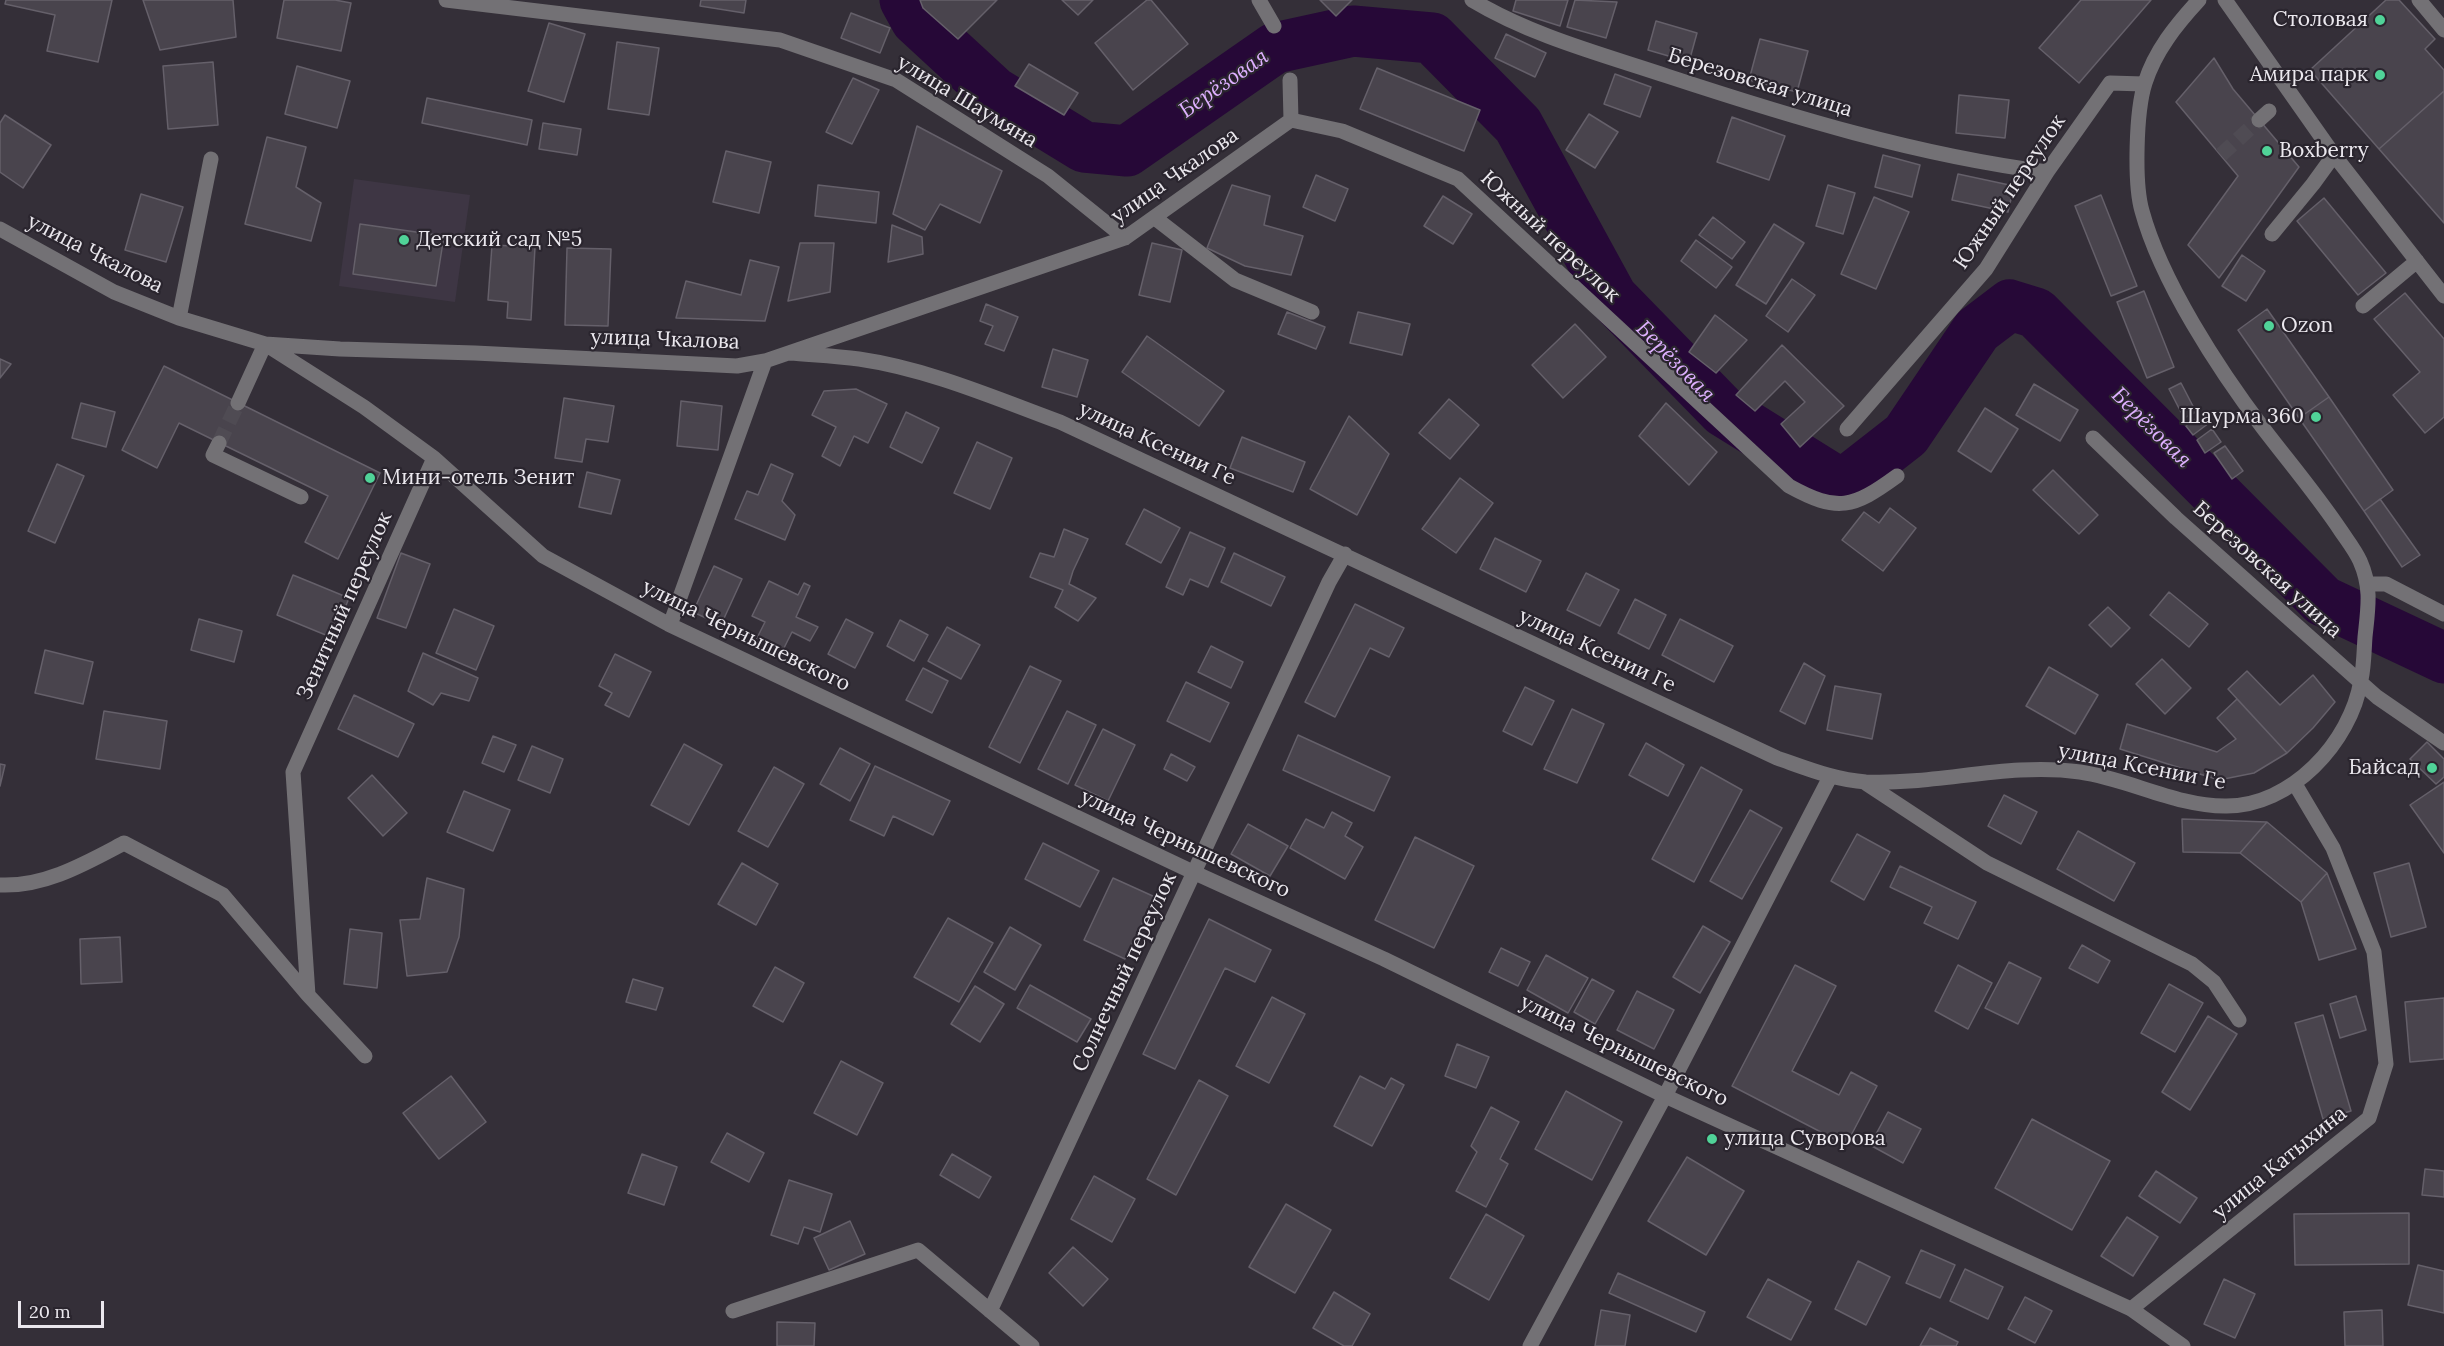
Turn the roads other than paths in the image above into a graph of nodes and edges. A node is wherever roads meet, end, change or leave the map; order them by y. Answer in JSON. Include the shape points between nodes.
{"nodes":[{"id":1,"x":446,"y":0,"type":"edge"},
{"id":2,"x":1259,"y":0,"type":"edge"},
{"id":3,"x":1472,"y":0,"type":"edge"},
{"id":4,"x":2199,"y":0,"type":"edge"},
{"id":5,"x":2225,"y":0,"type":"edge"},
{"id":6,"x":2419,"y":0,"type":"edge"},
{"id":7,"x":1274,"y":26,"type":"dead end"},
{"id":8,"x":2444,"y":30,"type":"edge"},
{"id":9,"x":1290,"y":80,"type":"dead end"},
{"id":10,"x":2144,"y":84,"type":"junction"},
{"id":11,"x":1292,"y":120,"type":"junction"},
{"id":12,"x":2334,"y":155,"type":"junction"},
{"id":13,"x":211,"y":159,"type":"dead end"},
{"id":14,"x":2047,"y":172,"type":"junction"},
{"id":15,"x":1155,"y":218,"type":"junction"},
{"id":16,"x":0,"y":229,"type":"edge"},
{"id":17,"x":2272,"y":234,"type":"dead end"},
{"id":18,"x":1125,"y":238,"type":"junction"},
{"id":19,"x":2417,"y":261,"type":"junction"},
{"id":20,"x":2444,"y":296,"type":"edge"},
{"id":21,"x":2363,"y":306,"type":"dead end"},
{"id":22,"x":1312,"y":312,"type":"dead end"},
{"id":23,"x":179,"y":318,"type":"junction"},
{"id":24,"x":265,"y":344,"type":"junction"},
{"id":25,"x":790,"y":353,"type":"junction"},
{"id":26,"x":765,"y":361,"type":"junction"},
{"id":27,"x":238,"y":403,"type":"tunnel mouth"},
{"id":28,"x":1847,"y":429,"type":"dead end"},
{"id":29,"x":2093,"y":438,"type":"dead end"},
{"id":30,"x":219,"y":443,"type":"dead end"},
{"id":31,"x":434,"y":458,"type":"junction"},
{"id":32,"x":1897,"y":476,"type":"dead end"},
{"id":33,"x":301,"y":497,"type":"dead end"},
{"id":34,"x":1345,"y":554,"type":"junction"},
{"id":35,"x":2369,"y":589,"type":"junction"},
{"id":36,"x":2444,"y":614,"type":"edge"},
{"id":37,"x":670,"y":625,"type":"junction"},
{"id":38,"x":2361,"y":681,"type":"junction"},
{"id":39,"x":2444,"y":743,"type":"edge"},
{"id":40,"x":1830,"y":777,"type":"junction"},
{"id":41,"x":1864,"y":782,"type":"junction"},
{"id":42,"x":2295,"y":784,"type":"junction"},
{"id":43,"x":1195,"y":873,"type":"junction"},
{"id":44,"x":0,"y":885,"type":"edge"},
{"id":45,"x":308,"y":994,"type":"junction"},
{"id":46,"x":2239,"y":1020,"type":"dead end"},
{"id":47,"x":365,"y":1056,"type":"dead end"},
{"id":48,"x":1665,"y":1096,"type":"junction"},
{"id":49,"x":2131,"y":1309,"type":"junction"},
{"id":50,"x":733,"y":1311,"type":"dead end"},
{"id":51,"x":990,"y":1311,"type":"junction"},
{"id":52,"x":1032,"y":1346,"type":"edge"},
{"id":53,"x":1530,"y":1346,"type":"edge"},
{"id":54,"x":2183,"y":1346,"type":"edge"}],
"edges":[{"from":1,"to":18,"type":"street","name":"улица Шаумяна","via":[[780,40],[896,80],[1048,176]]},
{"from":2,"to":7,"type":"street"},
{"from":3,"to":14,"type":"street","name":"Березовская улица","via":[[1515,24],[1754,105],[1874,140],[1980,163]]},
{"from":4,"to":10,"type":"street","name":"Березовская улица","via":[[2163,42]]},
{"from":5,"to":12,"type":"street"},
{"from":6,"to":8,"type":"street"},
{"from":9,"to":11,"type":"street"},
{"from":10,"to":14,"type":"street","name":"Южный переулок","via":[[2110,83]]},
{"from":10,"to":35,"type":"street","name":"Березовская улица","via":[[2137,138],[2141,208],[2161,263],[2206,345],[2359,559]]},
{"from":11,"to":15,"type":"street","name":"улица Чкалова"},
{"from":11,"to":32,"type":"street","name":"Южный переулок","via":[[1342,131],[1458,180],[1789,486],[1816,501],[1843,504],[1869,496]]},
{"from":12,"to":17,"type":"street"},
{"from":12,"to":19,"type":"street"},
{"from":13,"to":23,"type":"street"},
{"from":14,"to":28,"type":"street","name":"Южный переулок","via":[[1986,269]]},
{"from":15,"to":18,"type":"street","name":"улица Чкалова"},
{"from":15,"to":22,"type":"street","via":[[1235,280]]},
{"from":16,"to":23,"type":"street","name":"улица Чкалова","via":[[114,292]]},
{"from":18,"to":25,"type":"street","name":"улица Чкалова"},
{"from":19,"to":20,"type":"street"},
{"from":19,"to":21,"type":"street"},
{"from":23,"to":24,"type":"street","name":"улица Чкалова"},
{"from":24,"to":26,"type":"street","name":"улица Чкалова","via":[[737,366]]},
{"from":24,"to":27,"type":"street"},
{"from":24,"to":31,"type":"street","name":"улица Чернышевского","via":[[364,407]]},
{"from":25,"to":26,"type":"street","name":"улица Чкалова"},
{"from":25,"to":34,"type":"street","name":"улица Ксении Ге","via":[[860,359],[971,388],[1060,422]]},
{"from":26,"to":37,"type":"street"},
{"from":29,"to":38,"type":"street","name":"Березовская улица","via":[[2176,518]]},
{"from":30,"to":33,"type":"street","via":[[213,455]]},
{"from":31,"to":37,"type":"street","name":"улица Чернышевского","via":[[543,556]]},
{"from":31,"to":45,"type":"street","name":"Зенитный переулок","via":[[293,772]]},
{"from":34,"to":40,"type":"street","name":"улица Ксении Ге","via":[[1777,758]]},
{"from":34,"to":43,"type":"street","name":"Солнечный переулок"},
{"from":35,"to":36,"type":"street","via":[[2386,584]]},
{"from":35,"to":38,"type":"street","name":"Березовская улица"},
{"from":37,"to":43,"type":"street","name":"улица Чернышевского"},
{"from":38,"to":39,"type":"street","name":"Березовская улица","via":[[2377,697]]},
{"from":38,"to":42,"type":"street","name":"улица Ксении Ге","via":[[2342,729],[2326,754]]},
{"from":40,"to":41,"type":"street","name":"улица Ксении Ге"},
{"from":40,"to":48,"type":"street"},
{"from":41,"to":42,"type":"street","name":"улица Ксении Ге","via":[[1921,781],[2034,768],[2080,772],[2187,801],[2226,806],[2261,801]]},
{"from":41,"to":46,"type":"street","via":[[1988,863],[2192,964],[2214,982]]},
{"from":42,"to":49,"type":"street","name":"улица Катыхина","via":[[2334,848],[2374,952],[2386,1064],[2379,1087],[2369,1118]]},
{"from":43,"to":48,"type":"street","name":"улица Чернышевского","via":[[1384,959]]},
{"from":43,"to":51,"type":"street","name":"Солнечный переулок"},
{"from":44,"to":45,"type":"street","via":[[63,874],[124,843],[223,895]]},
{"from":45,"to":47,"type":"street"},
{"from":48,"to":49,"type":"street","name":"улица Чернышевского"},
{"from":48,"to":53,"type":"street"},
{"from":49,"to":54,"type":"street"},
{"from":50,"to":51,"type":"street","via":[[918,1251]]},
{"from":51,"to":52,"type":"street"}]}
